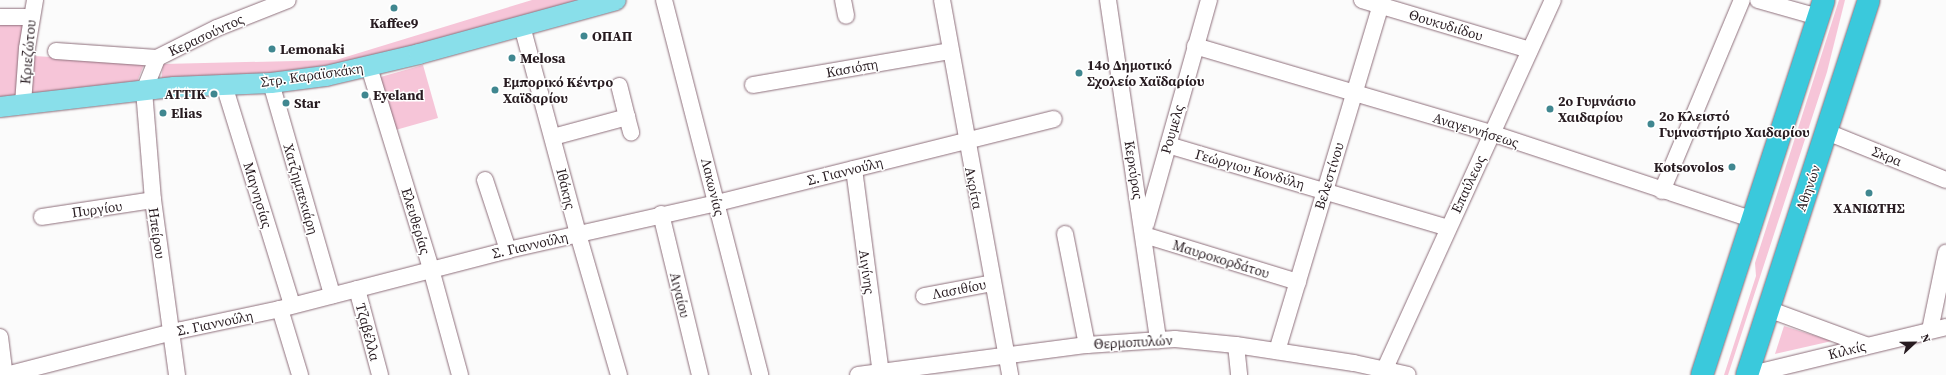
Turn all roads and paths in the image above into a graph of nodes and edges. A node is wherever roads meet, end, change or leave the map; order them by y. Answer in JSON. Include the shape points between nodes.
{"nodes":[{"id":1,"x":35,"y":0,"type":"edge"},
{"id":2,"x":288,"y":0,"type":"edge"},
{"id":3,"x":664,"y":0,"type":"edge"},
{"id":4,"x":843,"y":0,"type":"edge"},
{"id":5,"x":942,"y":0,"type":"edge"},
{"id":6,"x":1108,"y":0,"type":"edge"},
{"id":7,"x":1209,"y":0,"type":"edge"},
{"id":8,"x":1362,"y":0,"type":"edge"},
{"id":9,"x":1553,"y":0,"type":"edge"},
{"id":10,"x":1742,"y":0,"type":"edge"},
{"id":11,"x":1758,"y":0,"type":"edge"},
{"id":12,"x":1869,"y":0,"type":"edge"},
{"id":13,"x":607,"y":1,"type":"edge"},
{"id":14,"x":1381,"y":3,"type":"edge"},
{"id":15,"x":1821,"y":9,"type":"edge"},
{"id":16,"x":31,"y":16,"type":"junction"},
{"id":17,"x":846,"y":16,"type":"dead end"},
{"id":18,"x":0,"y":17,"type":"edge"},
{"id":19,"x":522,"y":26,"type":"junction"},
{"id":20,"x":1195,"y":46,"type":"junction"},
{"id":21,"x":1530,"y":50,"type":"junction"},
{"id":22,"x":56,"y":51,"type":"dead end"},
{"id":23,"x":950,"y":51,"type":"junction"},
{"id":24,"x":157,"y":58,"type":"junction"},
{"id":25,"x":369,"y":67,"type":"junction"},
{"id":26,"x":271,"y":83,"type":"junction"},
{"id":27,"x":224,"y":85,"type":"junction"},
{"id":28,"x":753,"y":85,"type":"dead end"},
{"id":29,"x":619,"y":86,"type":"dead end"},
{"id":30,"x":144,"y":91,"type":"junction"},
{"id":31,"x":1354,"y":94,"type":"junction"},
{"id":32,"x":23,"y":104,"type":"junction"},
{"id":33,"x":0,"y":108,"type":"edge"},
{"id":34,"x":627,"y":117,"type":"junction"},
{"id":35,"x":1054,"y":119,"type":"dead end"},
{"id":36,"x":631,"y":132,"type":"dead end"},
{"id":37,"x":1827,"y":132,"type":"junction"},
{"id":38,"x":1491,"y":133,"type":"junction"},
{"id":39,"x":553,"y":137,"type":"junction"},
{"id":40,"x":965,"y":141,"type":"junction"},
{"id":41,"x":1168,"y":145,"type":"junction"},
{"id":42,"x":854,"y":168,"type":"junction"},
{"id":43,"x":485,"y":180,"type":"dead end"},
{"id":44,"x":1946,"y":180,"type":"edge"},
{"id":45,"x":1325,"y":190,"type":"junction"},
{"id":46,"x":1662,"y":191,"type":"junction"},
{"id":47,"x":153,"y":200,"type":"junction"},
{"id":48,"x":717,"y":203,"type":"junction"},
{"id":49,"x":661,"y":214,"type":"junction"},
{"id":50,"x":42,"y":217,"type":"dead end"},
{"id":51,"x":1754,"y":220,"type":"junction"},
{"id":52,"x":1448,"y":228,"type":"junction"},
{"id":53,"x":578,"y":234,"type":"junction"},
{"id":54,"x":1065,"y":234,"type":"dead end"},
{"id":55,"x":1144,"y":236,"type":"junction"},
{"id":56,"x":508,"y":250,"type":"junction"},
{"id":57,"x":1946,"y":253,"type":"edge"},
{"id":58,"x":431,"y":269,"type":"junction"},
{"id":59,"x":1298,"y":282,"type":"junction"},
{"id":60,"x":993,"y":283,"type":"junction"},
{"id":61,"x":357,"y":288,"type":"junction"},
{"id":62,"x":332,"y":295,"type":"junction"},
{"id":63,"x":924,"y":296,"type":"dead end"},
{"id":64,"x":286,"y":307,"type":"junction"},
{"id":65,"x":1768,"y":309,"type":"junction"},
{"id":66,"x":1946,"y":327,"type":"edge"},
{"id":67,"x":1930,"y":330,"type":"junction"},
{"id":68,"x":172,"y":332,"type":"junction"},
{"id":69,"x":0,"y":337,"type":"edge"},
{"id":70,"x":1158,"y":340,"type":"junction"},
{"id":71,"x":1087,"y":345,"type":"junction"},
{"id":72,"x":1236,"y":345,"type":"junction"},
{"id":73,"x":1866,"y":345,"type":"junction"},
{"id":74,"x":1277,"y":351,"type":"junction"},
{"id":75,"x":1006,"y":354,"type":"junction"},
{"id":76,"x":1383,"y":371,"type":"edge"},
{"id":77,"x":881,"y":374,"type":"edge"},
{"id":78,"x":5,"y":375,"type":"edge"},
{"id":79,"x":177,"y":375,"type":"edge"},
{"id":80,"x":300,"y":375,"type":"edge"},
{"id":81,"x":380,"y":375,"type":"edge"},
{"id":82,"x":460,"y":375,"type":"edge"},
{"id":83,"x":619,"y":375,"type":"edge"},
{"id":84,"x":700,"y":375,"type":"edge"},
{"id":85,"x":760,"y":375,"type":"edge"},
{"id":86,"x":858,"y":375,"type":"edge"},
{"id":87,"x":1010,"y":375,"type":"edge"},
{"id":88,"x":1238,"y":375,"type":"edge"},
{"id":89,"x":1408,"y":375,"type":"edge"},
{"id":90,"x":1702,"y":375,"type":"edge"},
{"id":91,"x":1747,"y":375,"type":"edge"}],
"edges":[{"from":1,"to":16,"type":"street","name":"Κριεζώτου"},
{"from":2,"to":24,"type":"street","name":"Κερασούντος","via":[[217,28]]},
{"from":3,"to":48,"type":"street","name":"Λακωνίας"},
{"from":4,"to":17,"type":"street"},
{"from":5,"to":23,"type":"street","name":"Ακρίτα"},
{"from":6,"to":55,"type":"street","name":"Κερκύρας"},
{"from":7,"to":20,"type":"street","name":"Ρουμελς"},
{"from":8,"to":14,"type":"street","name":"Θουκυδιίδου"},
{"from":9,"to":21,"type":"street","name":"Επαύλεως"},
{"from":10,"to":46,"type":"street"},
{"from":11,"to":15,"type":"street"},
{"from":12,"to":37,"type":"highway","name":"Αθηνών"},
{"from":13,"to":19,"type":"main road","name":"Στρ. Καραϊσκάκη"},
{"from":14,"to":21,"type":"street","name":"Θουκυδιίδου"},
{"from":14,"to":31,"type":"street","name":"Βελεστίνου"},
{"from":15,"to":51,"type":"highway"},
{"from":16,"to":18,"type":"street"},
{"from":16,"to":32,"type":"street","name":"Κριεζώτου"},
{"from":19,"to":25,"type":"main road","name":"Στρ. Καραϊσκάκη"},
{"from":19,"to":39,"type":"street","name":"Ιθάκης"},
{"from":20,"to":31,"type":"street","name":"Αναγεννήσεως"},
{"from":20,"to":41,"type":"street","name":"Ρουμελς"},
{"from":21,"to":38,"type":"street","name":"Επαύλεως"},
{"from":22,"to":24,"type":"street"},
{"from":23,"to":28,"type":"street","name":"Κασιόπη"},
{"from":23,"to":40,"type":"street","name":"Ακρίτα"},
{"from":24,"to":30,"type":"street","name":"Κερασούντος"},
{"from":25,"to":26,"type":"main road","name":"Στρ. Καραϊσκάκη"},
{"from":25,"to":58,"type":"street","name":"Ελευθερίας"},
{"from":26,"to":27,"type":"main road","name":"Στρ. Καραϊσκάκη"},
{"from":26,"to":62,"type":"street","name":"Χατζημπεκιάρη"},
{"from":27,"to":30,"type":"main road","name":"Στρ. Καραϊσκάκη"},
{"from":27,"to":64,"type":"street","name":"Μαγνησίας"},
{"from":29,"to":34,"type":"street"},
{"from":30,"to":32,"type":"main road","name":"Στρ. Καραϊσκάκη"},
{"from":30,"to":47,"type":"street","name":"Ηπείρου"},
{"from":31,"to":38,"type":"street","name":"Αναγεννήσεως"},
{"from":31,"to":45,"type":"street","name":"Βελεστίνου"},
{"from":32,"to":33,"type":"main road","name":"Στρ. Καραϊσκάκη"},
{"from":34,"to":36,"type":"street"},
{"from":34,"to":39,"type":"street"},
{"from":35,"to":40,"type":"street","name":"Σ. Γιαννούλη"},
{"from":37,"to":44,"type":"street","name":"Σκρα"},
{"from":37,"to":65,"type":"highway","name":"Αθηνών"},
{"from":38,"to":46,"type":"street","name":"Αναγεννήσεως"},
{"from":38,"to":52,"type":"street","name":"Επαύλεως"},
{"from":39,"to":53,"type":"street","name":"Ιθάκης"},
{"from":40,"to":42,"type":"street","name":"Σ. Γιαννούλη"},
{"from":40,"to":60,"type":"street","name":"Ακρίτα"},
{"from":41,"to":45,"type":"street","name":"Γεώργιου Κονδύλη"},
{"from":41,"to":55,"type":"street","name":"Ρουμελς"},
{"from":42,"to":48,"type":"street","name":"Σ. Γιαννούλη"},
{"from":42,"to":77,"type":"street","name":"Αιγίνης"},
{"from":43,"to":56,"type":"street"},
{"from":45,"to":52,"type":"street","name":"Γεώργιου Κονδύλη"},
{"from":45,"to":59,"type":"street","name":"Βελεστίνου"},
{"from":46,"to":51,"type":"street","name":"Αναγεννήσεως"},
{"from":47,"to":50,"type":"street","name":"Πυργίου"},
{"from":47,"to":68,"type":"street","name":"Ηπείρου"},
{"from":48,"to":49,"type":"street","name":"Σ. Γιαννούλη"},
{"from":48,"to":85,"type":"street","name":"Λακωνίας"},
{"from":49,"to":53,"type":"street","name":"Σ. Γιαννούλη"},
{"from":49,"to":84,"type":"street","name":"Αιγαίου"},
{"from":51,"to":90,"type":"highway"},
{"from":52,"to":76,"type":"street","name":"Επαύλεως"},
{"from":53,"to":56,"type":"street","name":"Σ. Γιαννούλη"},
{"from":53,"to":83,"type":"street","name":"Ιθάκης"},
{"from":54,"to":71,"type":"street"},
{"from":55,"to":59,"type":"street","name":"Μαυροκορδάτου"},
{"from":55,"to":70,"type":"street","name":"Κερκύρας"},
{"from":56,"to":58,"type":"street","name":"Σ. Γιαννούλη"},
{"from":57,"to":67,"type":"street"},
{"from":58,"to":61,"type":"street","name":"Σ. Γιαννούλη"},
{"from":58,"to":82,"type":"street","name":"Ελευθερίας"},
{"from":59,"to":74,"type":"street","name":"Βελεστίνου"},
{"from":60,"to":63,"type":"street","name":"Λασιθίου"},
{"from":60,"to":75,"type":"street","name":"Ακρίτα"},
{"from":61,"to":62,"type":"street","name":"Σ. Γιαννούλη"},
{"from":61,"to":81,"type":"street","name":"Τζαβέλλα"},
{"from":62,"to":64,"type":"street","name":"Σ. Γιαννούλη"},
{"from":64,"to":68,"type":"street","name":"Σ. Γιαννούλη"},
{"from":64,"to":80,"type":"street","name":"Μαγνησίας"},
{"from":65,"to":73,"type":"street"},
{"from":65,"to":91,"type":"highway","name":"Αθηνών"},
{"from":66,"to":67,"type":"street","name":"Κιλκίς"},
{"from":67,"to":73,"type":"street","name":"Κιλκίς"},
{"from":68,"to":78,"type":"street","name":"Σ. Γιαννούλη"},
{"from":68,"to":79,"type":"street","name":"Ηπείρου"},
{"from":69,"to":78,"type":"street"},
{"from":70,"to":71,"type":"street","name":"Θερμοπυλών"},
{"from":70,"to":72,"type":"street","name":"Θερμοπυλών"},
{"from":71,"to":75,"type":"street","name":"Θερμοπυλών"},
{"from":72,"to":74,"type":"street","name":"Θερμοπυλών"},
{"from":72,"to":88,"type":"street"},
{"from":73,"to":91,"type":"street","name":"Κιλκίς"},
{"from":74,"to":76,"type":"street","name":"Θερμοπυλών"},
{"from":75,"to":77,"type":"street","name":"Θερμοπυλών"},
{"from":75,"to":87,"type":"street","name":"Ακρίτα"},
{"from":76,"to":89,"type":"street","name":"Θερμοπυλών"},
{"from":77,"to":86,"type":"street","name":"Θερμοπυλών"}]}
